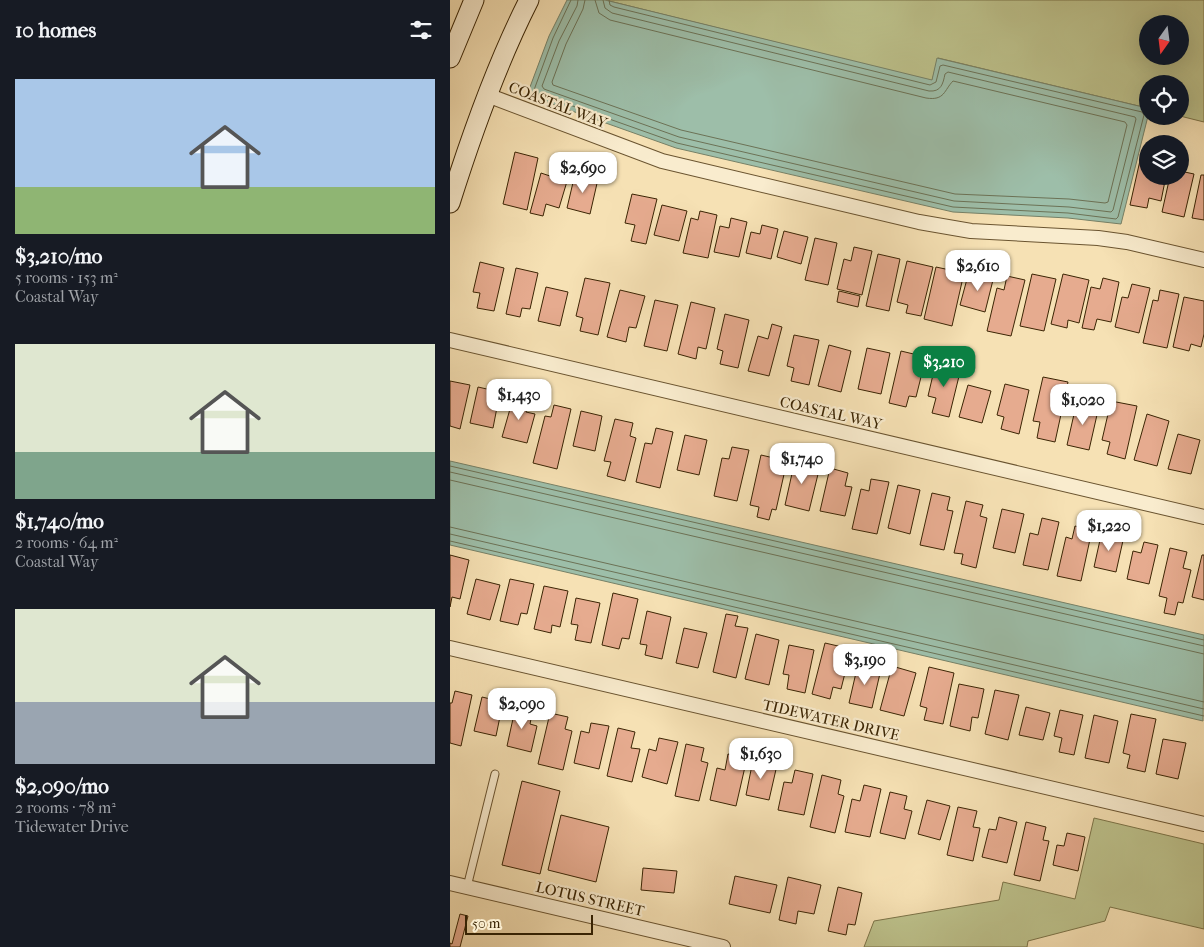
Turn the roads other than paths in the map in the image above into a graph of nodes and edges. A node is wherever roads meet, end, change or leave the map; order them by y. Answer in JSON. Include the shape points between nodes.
{"nodes":[{"id":1,"x":474,"y":0,"type":"edge"},
{"id":2,"x":529,"y":0,"type":"edge"},
{"id":3,"x":450,"y":58,"type":"edge"},
{"id":4,"x":487,"y":95,"type":"junction"},
{"id":5,"x":456,"y":167,"type":"edge"},
{"id":6,"x":450,"y":202,"type":"edge"},
{"id":7,"x":1204,"y":260,"type":"edge"},
{"id":8,"x":450,"y":340,"type":"edge"},
{"id":9,"x":1204,"y":517,"type":"edge"},
{"id":10,"x":450,"y":648,"type":"edge"},
{"id":11,"x":495,"y":774,"type":"dead end"},
{"id":12,"x":1204,"y":824,"type":"edge"},
{"id":13,"x":450,"y":882,"type":"edge"},
{"id":14,"x":467,"y":887,"type":"junction"},
{"id":15,"x":723,"y":947,"type":"edge"}],
"edges":[{"from":1,"to":3,"type":"main road"},
{"from":2,"to":4,"type":"main road","via":[[512,32]]},
{"from":4,"to":5,"type":"main road"},
{"from":4,"to":7,"type":"street","name":"COASTAL WAY","via":[[662,161],[919,222],[971,231],[1098,238]]},
{"from":5,"to":6,"type":"main road"},
{"from":8,"to":9,"type":"street","name":"COASTAL WAY"},
{"from":10,"to":12,"type":"street","name":"TIDEWATER DRIVE"},
{"from":11,"to":14,"type":"lane"},
{"from":13,"to":14,"type":"street","name":"LOTUS STREET"},
{"from":14,"to":15,"type":"street","name":"LOTUS STREET"}]}
